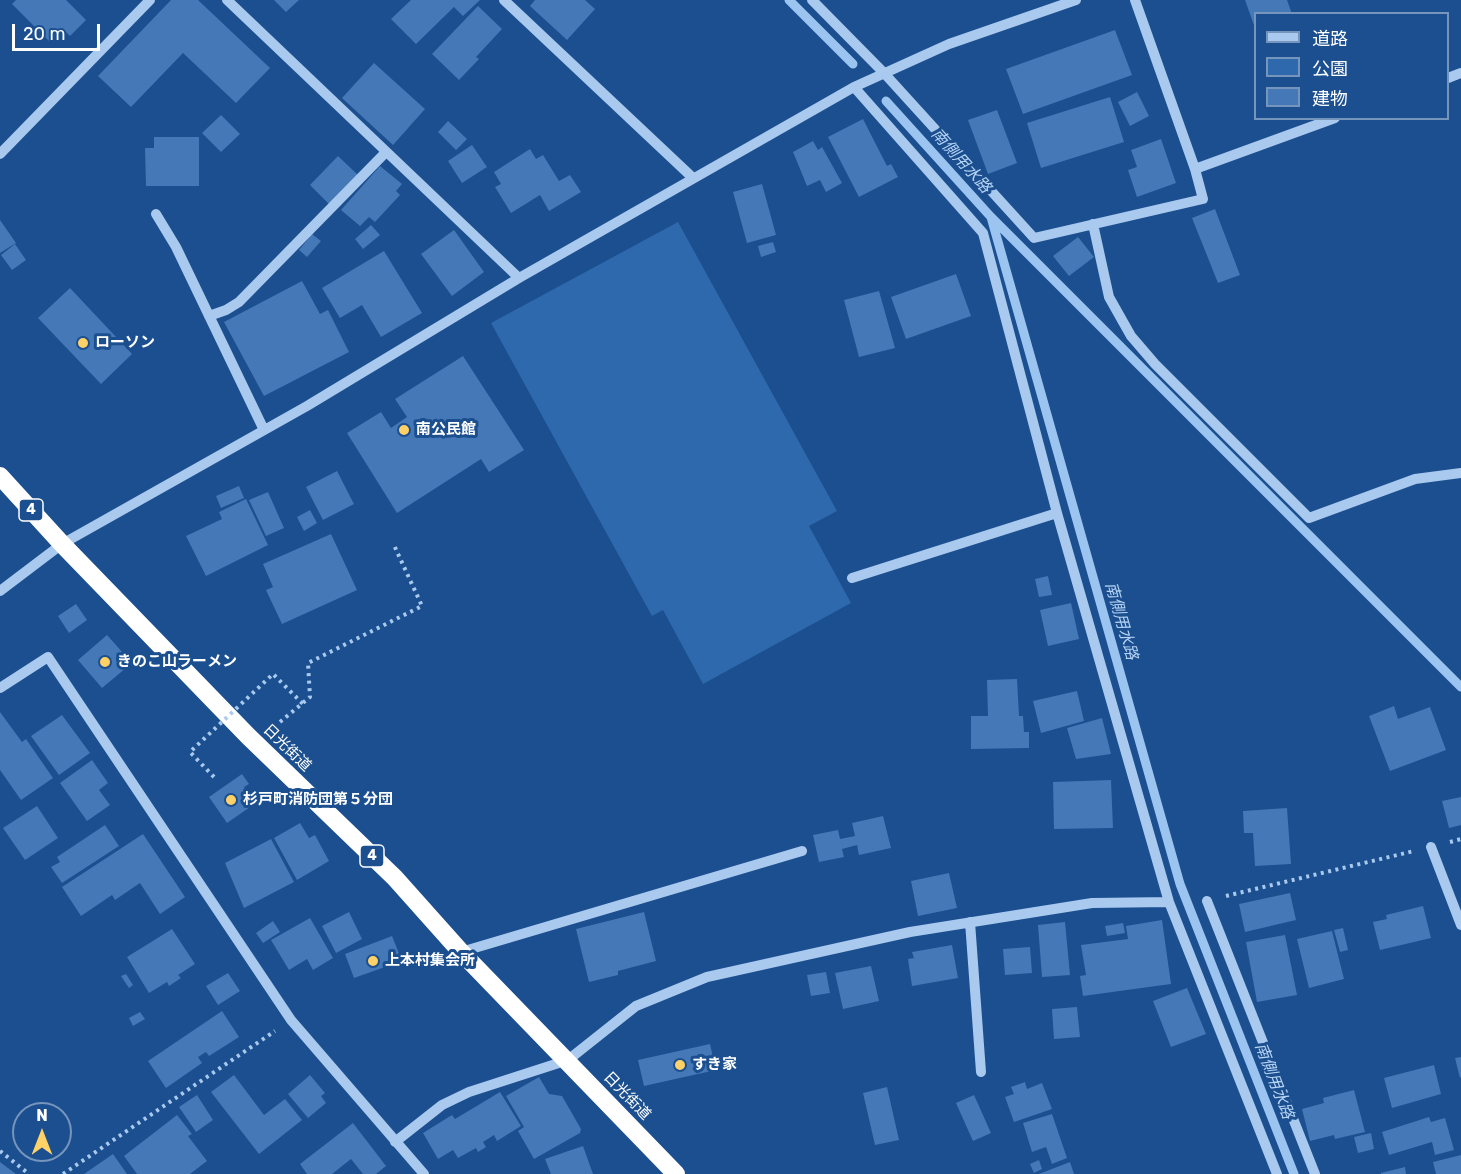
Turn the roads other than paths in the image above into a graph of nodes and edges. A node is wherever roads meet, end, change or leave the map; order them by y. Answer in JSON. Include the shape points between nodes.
{"nodes":[{"id":1,"x":150,"y":0,"type":"edge"},
{"id":2,"x":227,"y":0,"type":"edge"},
{"id":3,"x":504,"y":0,"type":"edge"},
{"id":4,"x":812,"y":0,"type":"edge"},
{"id":5,"x":1076,"y":0,"type":"edge"},
{"id":6,"x":1135,"y":0,"type":"edge"},
{"id":7,"x":884,"y":73,"type":"junction"},
{"id":8,"x":854,"y":87,"type":"junction"},
{"id":9,"x":1330,"y":120,"type":"edge"},
{"id":10,"x":386,"y":152,"type":"junction"},
{"id":11,"x":0,"y":154,"type":"edge"},
{"id":12,"x":1195,"y":169,"type":"junction"},
{"id":13,"x":693,"y":178,"type":"junction"},
{"id":14,"x":156,"y":214,"type":"dead end"},
{"id":15,"x":1093,"y":224,"type":"junction"},
{"id":16,"x":519,"y":278,"type":"junction"},
{"id":17,"x":209,"y":315,"type":"junction"},
{"id":18,"x":264,"y":430,"type":"junction"},
{"id":19,"x":1461,"y":473,"type":"edge"},
{"id":20,"x":0,"y":476,"type":"edge"},
{"id":21,"x":1057,"y":513,"type":"junction"},
{"id":22,"x":62,"y":544,"type":"junction"},
{"id":23,"x":852,"y":578,"type":"dead end"},
{"id":24,"x":0,"y":591,"type":"edge"},
{"id":25,"x":0,"y":688,"type":"edge"},
{"id":26,"x":1431,"y":847,"type":"road end"},
{"id":27,"x":802,"y":851,"type":"dead end"},
{"id":28,"x":1207,"y":901,"type":"road end"},
{"id":29,"x":1169,"y":902,"type":"junction"},
{"id":30,"x":970,"y":922,"type":"junction"},
{"id":31,"x":1461,"y":925,"type":"edge"},
{"id":32,"x":461,"y":952,"type":"junction"},
{"id":33,"x":568,"y":1060,"type":"junction"},
{"id":34,"x":981,"y":1072,"type":"dead end"},
{"id":35,"x":395,"y":1142,"type":"junction"},
{"id":36,"x":424,"y":1174,"type":"edge"},
{"id":37,"x":676,"y":1174,"type":"edge"},
{"id":38,"x":1277,"y":1174,"type":"edge"},
{"id":39,"x":1315,"y":1174,"type":"edge"}],
"edges":[{"from":1,"to":11,"type":"street"},
{"from":2,"to":10,"type":"street"},
{"from":3,"to":13,"type":"street"},
{"from":4,"to":7,"type":"street"},
{"from":5,"to":7,"type":"street","via":[[949,44]]},
{"from":6,"to":12,"type":"street"},
{"from":7,"to":8,"type":"street"},
{"from":7,"to":15,"type":"street","via":[[1034,238]]},
{"from":8,"to":13,"type":"street"},
{"from":8,"to":21,"type":"street","via":[[983,233]]},
{"from":9,"to":12,"type":"street"},
{"from":10,"to":16,"type":"street"},
{"from":10,"to":17,"type":"street","via":[[239,302]]},
{"from":12,"to":15,"type":"street","via":[[1203,199]]},
{"from":13,"to":16,"type":"street"},
{"from":14,"to":17,"type":"street"},
{"from":15,"to":19,"type":"street","via":[[1109,297],[1131,336],[1310,518],[1414,479]]},
{"from":16,"to":18,"type":"street"},
{"from":17,"to":18,"type":"street"},
{"from":18,"to":22,"type":"street"},
{"from":20,"to":22,"type":"highway","name":"日光街道","number":"4"},
{"from":21,"to":23,"type":"street"},
{"from":21,"to":29,"type":"street"},
{"from":22,"to":24,"type":"street"},
{"from":22,"to":32,"type":"highway","name":"日光街道","number":"4","via":[[248,735],[395,878]]},
{"from":25,"to":35,"type":"street","via":[[48,657],[291,1020]]},
{"from":26,"to":31,"type":"street"},
{"from":27,"to":32,"type":"street"},
{"from":28,"to":39,"type":"street"},
{"from":29,"to":30,"type":"street","via":[[1092,903]]},
{"from":29,"to":38,"type":"street"},
{"from":30,"to":33,"type":"street","via":[[707,977],[636,1006]]},
{"from":30,"to":34,"type":"street"},
{"from":32,"to":33,"type":"highway","name":"日光街道","number":"4"},
{"from":33,"to":35,"type":"street","via":[[469,1092],[442,1105]]},
{"from":33,"to":37,"type":"highway","name":"日光街道","number":"4"},
{"from":35,"to":36,"type":"street"}]}
